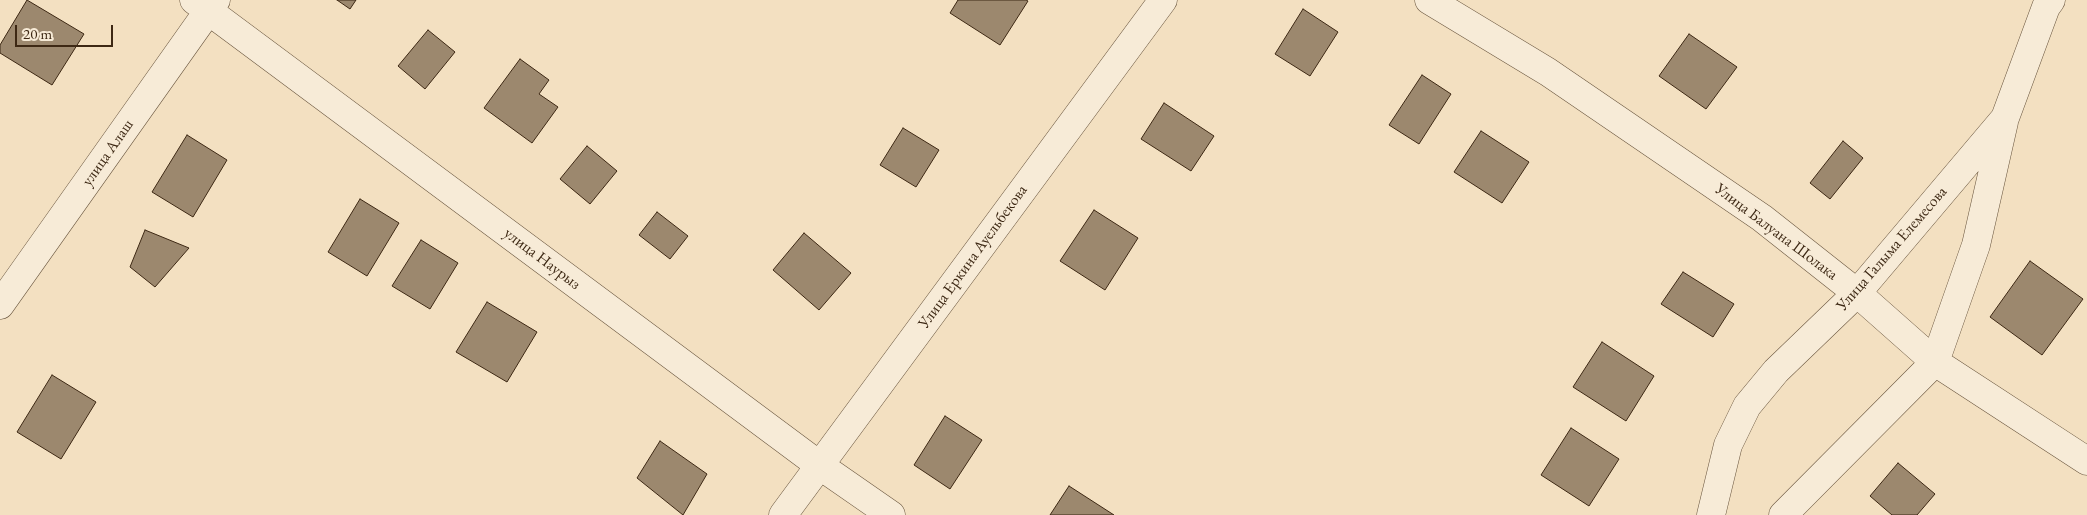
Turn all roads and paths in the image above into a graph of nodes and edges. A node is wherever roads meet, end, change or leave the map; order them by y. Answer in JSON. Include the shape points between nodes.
{"nodes":[{"id":1,"x":1163,"y":0,"type":"edge"},
{"id":2,"x":1429,"y":0,"type":"edge"},
{"id":3,"x":2051,"y":0,"type":"edge"},
{"id":4,"x":206,"y":4,"type":"edge"},
{"id":5,"x":2005,"y":118,"type":"junction"},
{"id":6,"x":1857,"y":293,"type":"junction"},
{"id":7,"x":0,"y":305,"type":"edge"},
{"id":8,"x":1935,"y":362,"type":"junction"},
{"id":9,"x":2087,"y":461,"type":"edge"},
{"id":10,"x":820,"y":465,"type":"junction"},
{"id":11,"x":783,"y":515,"type":"edge"},
{"id":12,"x":891,"y":515,"type":"edge"},
{"id":13,"x":1711,"y":515,"type":"edge"},
{"id":14,"x":1783,"y":515,"type":"edge"}],
"edges":[{"from":1,"to":10,"type":"street","name":"Улица Еркина Ауельбекова"},
{"from":2,"to":6,"type":"street","name":"Улица Балуана Шолака","via":[[1548,72],[1762,218]]},
{"from":3,"to":5,"type":"street","name":"Улица Галыма Елемесова"},
{"from":4,"to":7,"type":"street","name":"улица Алаш"},
{"from":4,"to":10,"type":"street","name":"улица Наурыз"},
{"from":5,"to":6,"type":"street","name":"Улица Галыма Елемесова"},
{"from":5,"to":8,"type":"street","via":[[1976,245]]},
{"from":6,"to":8,"type":"street","name":"Улица Балуана Шолака"},
{"from":6,"to":13,"type":"street","name":"Улица Галыма Елемесова","via":[[1776,371],[1747,406],[1728,445]]},
{"from":8,"to":9,"type":"street","name":"Улица Балуана Шолака"},
{"from":8,"to":14,"type":"street"},
{"from":10,"to":11,"type":"street","name":"Улица Еркина Ауельбекова"},
{"from":10,"to":12,"type":"street","name":"улица Наурыз"}]}
